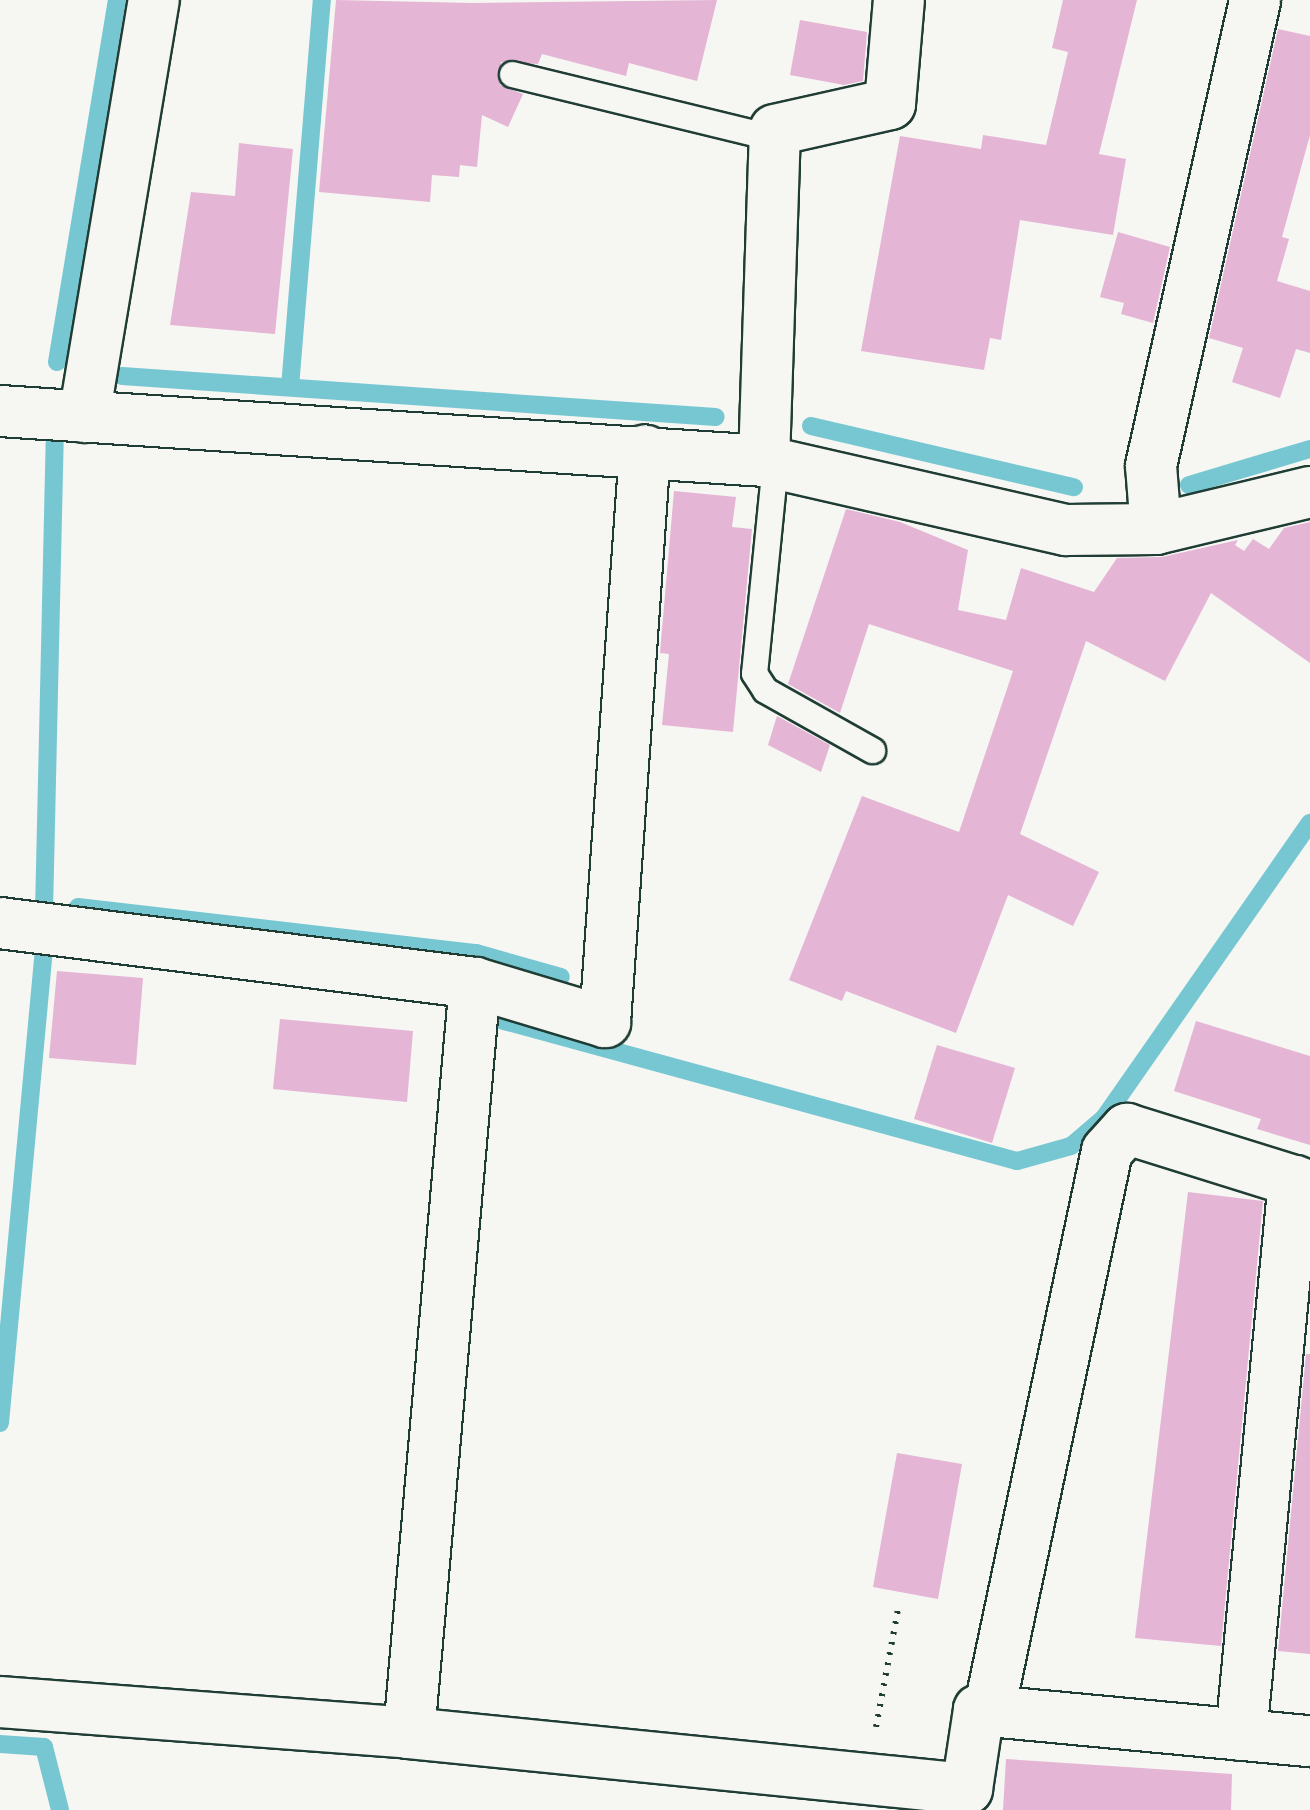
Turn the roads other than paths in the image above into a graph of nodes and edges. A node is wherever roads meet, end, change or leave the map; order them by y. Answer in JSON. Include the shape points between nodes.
{"nodes":[{"id":1,"x":154,"y":0,"type":"edge"},
{"id":2,"x":899,"y":0,"type":"edge"},
{"id":3,"x":1256,"y":0,"type":"edge"},
{"id":4,"x":512,"y":74,"type":"dead end"},
{"id":5,"x":774,"y":138,"type":"junction"},
{"id":6,"x":0,"y":411,"type":"edge"},
{"id":7,"x":84,"y":417,"type":"junction"},
{"id":8,"x":644,"y":450,"type":"junction"},
{"id":9,"x":770,"y":462,"type":"junction"},
{"id":10,"x":1310,"y":492,"type":"edge"},
{"id":11,"x":1156,"y":529,"type":"junction"},
{"id":12,"x":872,"y":750,"type":"dead end"},
{"id":13,"x":0,"y":924,"type":"edge"},
{"id":14,"x":475,"y":983,"type":"junction"},
{"id":15,"x":1302,"y":1184,"type":"edge"},
{"id":16,"x":0,"y":1702,"type":"edge"},
{"id":17,"x":989,"y":1712,"type":"junction"},
{"id":18,"x":408,"y":1733,"type":"junction"},
{"id":19,"x":1240,"y":1734,"type":"junction"},
{"id":20,"x":1310,"y":1741,"type":"edge"},
{"id":21,"x":878,"y":1791,"type":"edge"}],
"edges":[{"from":1,"to":7,"type":"street"},
{"from":2,"to":5,"type":"street","via":[[890,104],[775,130]]},
{"from":3,"to":11,"type":"street","via":[[1151,466]]},
{"from":4,"to":5,"type":"lane"},
{"from":5,"to":9,"type":"street"},
{"from":6,"to":7,"type":"street"},
{"from":7,"to":8,"type":"street"},
{"from":8,"to":9,"type":"street"},
{"from":8,"to":14,"type":"street","via":[[605,1022]]},
{"from":9,"to":11,"type":"street","via":[[1066,530]]},
{"from":9,"to":12,"type":"lane","via":[[754,673],[765,690]]},
{"from":10,"to":11,"type":"street"},
{"from":13,"to":14,"type":"street"},
{"from":14,"to":18,"type":"street"},
{"from":15,"to":17,"type":"street","via":[[1128,1129],[1107,1151]]},
{"from":15,"to":19,"type":"street"},
{"from":16,"to":18,"type":"street"},
{"from":17,"to":19,"type":"street"},
{"from":17,"to":21,"type":"street","via":[[979,1710],[967,1788]]},
{"from":18,"to":21,"type":"street"},
{"from":19,"to":20,"type":"street"}]}
